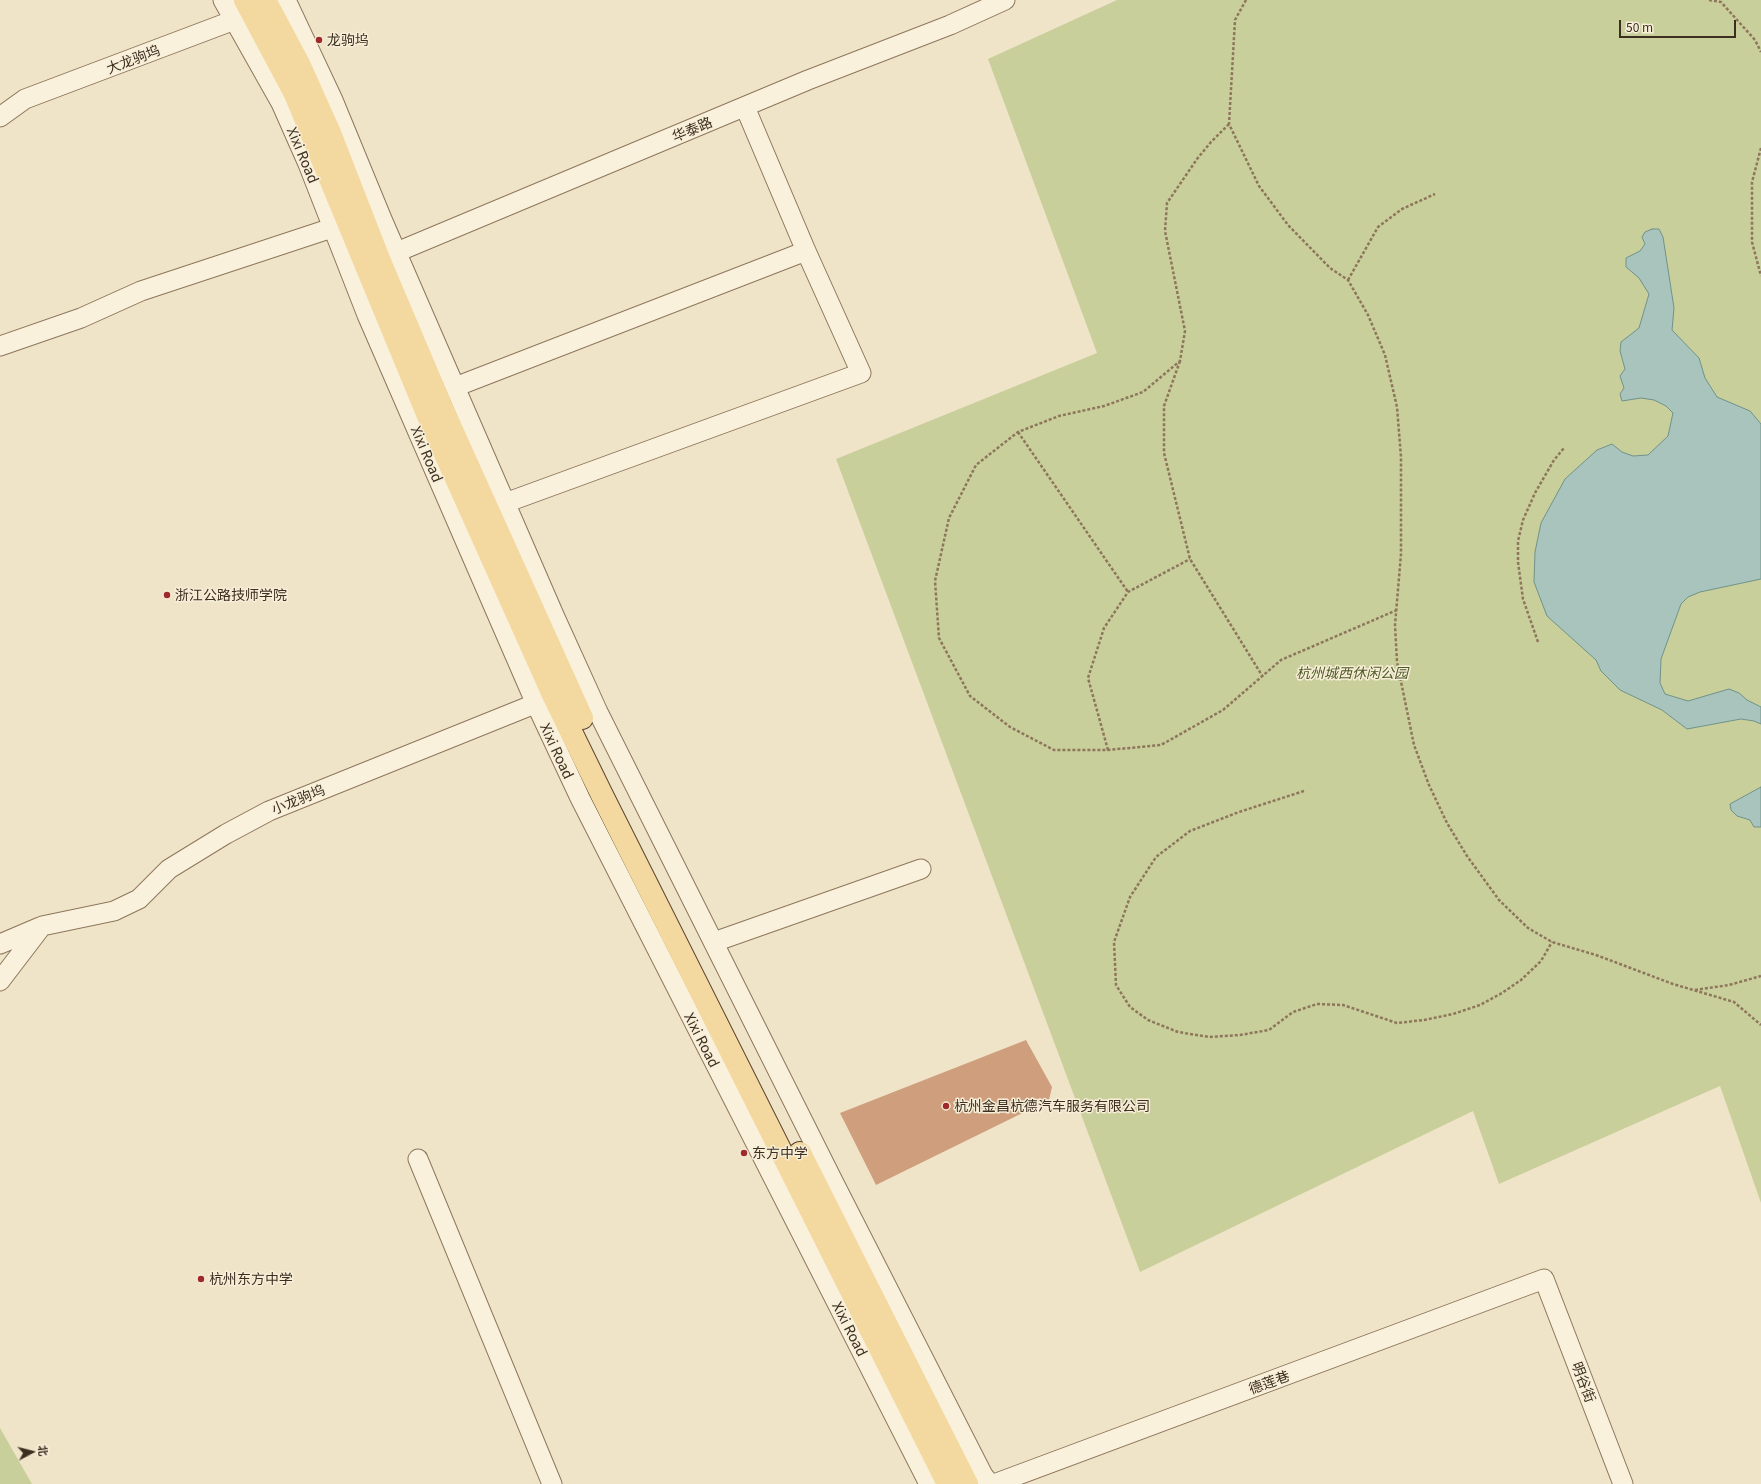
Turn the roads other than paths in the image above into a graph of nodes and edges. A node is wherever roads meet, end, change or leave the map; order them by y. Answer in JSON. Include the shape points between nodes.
{"nodes":[{"id":1,"x":223,"y":0,"type":"edge"},
{"id":2,"x":1004,"y":0,"type":"edge"},
{"id":3,"x":259,"y":6,"type":"edge"},
{"id":4,"x":745,"y":107,"type":"junction"},
{"id":5,"x":0,"y":117,"type":"edge"},
{"id":6,"x":340,"y":225,"type":"junction"},
{"id":7,"x":806,"y":251,"type":"junction"},
{"id":8,"x":388,"y":256,"type":"junction"},
{"id":9,"x":0,"y":346,"type":"edge"},
{"id":10,"x":455,"y":387,"type":"junction"},
{"id":11,"x":505,"y":503,"type":"junction"},
{"id":12,"x":553,"y":697,"type":"junction"},
{"id":13,"x":920,"y":869,"type":"dead end"},
{"id":14,"x":42,"y":926,"type":"junction"},
{"id":15,"x":714,"y":942,"type":"junction"},
{"id":16,"x":0,"y":944,"type":"edge"},
{"id":17,"x":0,"y":981,"type":"edge"},
{"id":18,"x":418,"y":1159,"type":"dead end"},
{"id":19,"x":1544,"y":1279,"type":"joint"},
{"id":20,"x":552,"y":1484,"type":"edge"},
{"id":21,"x":929,"y":1484,"type":"edge"},
{"id":22,"x":948,"y":1484,"type":"edge"},
{"id":23,"x":967,"y":1484,"type":"edge"},
{"id":24,"x":990,"y":1484,"type":"edge"},
{"id":25,"x":994,"y":1484,"type":"edge"},
{"id":26,"x":1623,"y":1484,"type":"edge"}],
"edges":[{"from":1,"to":3,"type":"street","name":"Xixi Road"},
{"from":2,"to":4,"type":"street","name":"华泰路","via":[[950,25]]},
{"from":3,"to":5,"type":"street","name":"大龙驹坞","via":[[25,99]]},
{"from":3,"to":6,"type":"main road","name":"Xixi Road","via":[[296,94]]},
{"from":3,"to":8,"type":"main road","name":"Xixi Road","via":[[300,66]]},
{"from":4,"to":7,"type":"street"},
{"from":4,"to":8,"type":"street","name":"华泰路"},
{"from":6,"to":9,"type":"street","via":[[141,291],[81,318]]},
{"from":6,"to":12,"type":"main road","name":"Xixi Road"},
{"from":7,"to":10,"type":"street"},
{"from":7,"to":11,"type":"street","via":[[861,373]]},
{"from":8,"to":10,"type":"street","name":"Xixi Road"},
{"from":8,"to":12,"type":"main road","name":"Xixi Road","via":[[443,410]]},
{"from":10,"to":11,"type":"street","name":"Xixi Road"},
{"from":11,"to":15,"type":"street","name":"Xixi Road","via":[[598,712]]},
{"from":12,"to":14,"type":"street","name":"小龙驹坞","via":[[269,811],[169,869],[139,899],[114,910]]},
{"from":12,"to":21,"type":"street","name":"Xixi Road","via":[[580,798]]},
{"from":12,"to":22,"type":"main road","name":"Xixi Road"},
{"from":12,"to":23,"type":"main road","name":"Xixi Road","via":[[617,792]]},
{"from":13,"to":15,"type":"street"},
{"from":14,"to":16,"type":"street","name":"小龙驹坞"},
{"from":14,"to":17,"type":"street"},
{"from":15,"to":24,"type":"street","name":"Xixi Road","via":[[837,1188]]},
{"from":18,"to":20,"type":"street"},
{"from":19,"to":25,"type":"street","name":"德莲巷"},
{"from":19,"to":26,"type":"street","name":"明谷街"}]}
